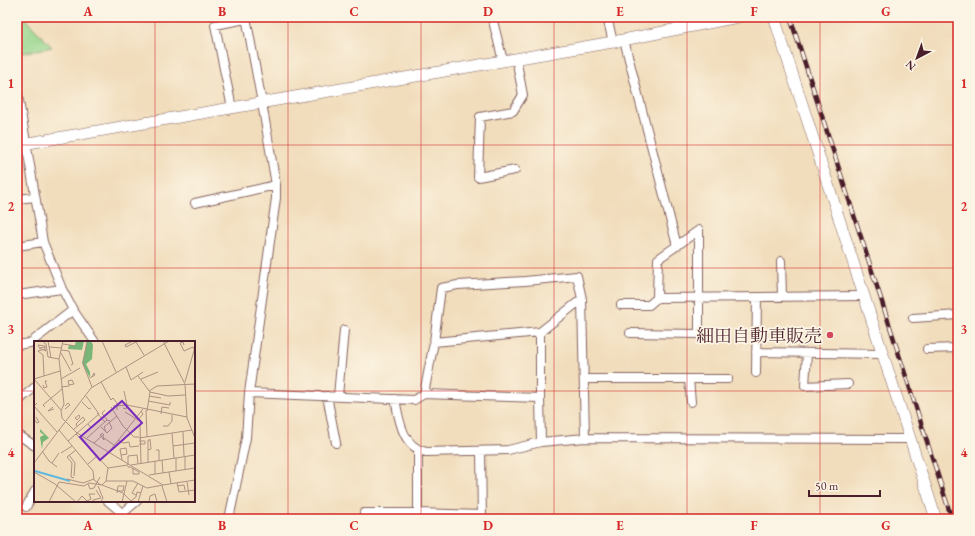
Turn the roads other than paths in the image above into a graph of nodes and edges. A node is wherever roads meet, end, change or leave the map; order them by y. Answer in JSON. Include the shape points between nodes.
{"nodes":[{"id":1,"x":493,"y":17,"type":"edge"},
{"id":2,"x":607,"y":17,"type":"edge"},
{"id":3,"x":738,"y":17,"type":"edge"},
{"id":4,"x":774,"y":17,"type":"edge"},
{"id":5,"x":246,"y":18,"type":"edge"},
{"id":6,"x":618,"y":41,"type":"junction"},
{"id":7,"x":516,"y":58,"type":"junction"},
{"id":8,"x":502,"y":61,"type":"junction"},
{"id":9,"x":17,"y":96,"type":"edge"},
{"id":10,"x":262,"y":103,"type":"junction"},
{"id":11,"x":232,"y":108,"type":"junction"},
{"id":12,"x":22,"y":144,"type":"edge"},
{"id":13,"x":515,"y":170,"type":"dead end"},
{"id":14,"x":276,"y":185,"type":"junction"},
{"id":15,"x":35,"y":196,"type":"junction"},
{"id":16,"x":17,"y":199,"type":"edge"},
{"id":17,"x":195,"y":203,"type":"dead end"},
{"id":18,"x":43,"y":242,"type":"junction"},
{"id":19,"x":17,"y":246,"type":"edge"},
{"id":20,"x":677,"y":246,"type":"junction"},
{"id":21,"x":781,"y":261,"type":"dead end"},
{"id":22,"x":62,"y":289,"type":"junction"},
{"id":23,"x":17,"y":295,"type":"edge"},
{"id":24,"x":864,"y":296,"type":"junction"},
{"id":25,"x":757,"y":297,"type":"junction"},
{"id":26,"x":782,"y":297,"type":"junction"},
{"id":27,"x":657,"y":298,"type":"junction"},
{"id":28,"x":699,"y":298,"type":"junction"},
{"id":29,"x":582,"y":300,"type":"junction"},
{"id":30,"x":621,"y":305,"type":"dead end"},
{"id":31,"x":73,"y":310,"type":"junction"},
{"id":32,"x":958,"y":315,"type":"edge"},
{"id":33,"x":913,"y":318,"type":"dead end"},
{"id":34,"x":344,"y":330,"type":"dead end"},
{"id":35,"x":540,"y":332,"type":"junction"},
{"id":36,"x":630,"y":333,"type":"dead end"},
{"id":37,"x":94,"y":341,"type":"edge"},
{"id":38,"x":434,"y":342,"type":"junction"},
{"id":39,"x":17,"y":345,"type":"edge"},
{"id":40,"x":958,"y":348,"type":"edge"},
{"id":41,"x":927,"y":349,"type":"dead end"},
{"id":42,"x":756,"y":352,"type":"junction"},
{"id":43,"x":807,"y":353,"type":"junction"},
{"id":44,"x":882,"y":354,"type":"junction"},
{"id":45,"x":756,"y":373,"type":"dead end"},
{"id":46,"x":584,"y":379,"type":"junction"},
{"id":47,"x":689,"y":379,"type":"junction"},
{"id":48,"x":728,"y":379,"type":"dead end"},
{"id":49,"x":848,"y":384,"type":"dead end"},
{"id":50,"x":34,"y":388,"type":"edge"},
{"id":51,"x":249,"y":393,"type":"junction"},
{"id":52,"x":424,"y":394,"type":"junction"},
{"id":53,"x":327,"y":396,"type":"junction"},
{"id":54,"x":338,"y":396,"type":"junction"},
{"id":55,"x":540,"y":398,"type":"junction"},
{"id":56,"x":395,"y":399,"type":"junction"},
{"id":57,"x":17,"y":402,"type":"edge"},
{"id":58,"x":691,"y":402,"type":"dead end"},
{"id":59,"x":17,"y":434,"type":"edge"},
{"id":60,"x":585,"y":438,"type":"junction"},
{"id":61,"x":909,"y":439,"type":"junction"},
{"id":62,"x":541,"y":442,"type":"junction"},
{"id":63,"x":336,"y":443,"type":"dead end"},
{"id":64,"x":34,"y":445,"type":"edge"},
{"id":65,"x":418,"y":450,"type":"junction"},
{"id":66,"x":481,"y":451,"type":"junction"},
{"id":67,"x":34,"y":493,"type":"edge"},
{"id":68,"x":109,"y":502,"type":"edge"},
{"id":69,"x":137,"y":502,"type":"edge"},
{"id":70,"x":26,"y":507,"type":"dead end"},
{"id":71,"x":418,"y":516,"type":"edge"},
{"id":72,"x":123,"y":517,"type":"edge"},
{"id":73,"x":482,"y":517,"type":"edge"},
{"id":74,"x":229,"y":519,"type":"edge"},
{"id":75,"x":364,"y":519,"type":"edge"},
{"id":76,"x":936,"y":519,"type":"edge"}],
"edges":[{"from":1,"to":8,"type":"street"},
{"from":2,"to":6,"type":"street"},
{"from":3,"to":6,"type":"street"},
{"from":4,"to":24,"type":"street"},
{"from":5,"to":10,"type":"street"},
{"from":5,"to":11,"type":"street","via":[[215,25]]},
{"from":6,"to":7,"type":"street"},
{"from":6,"to":20,"type":"street"},
{"from":7,"to":8,"type":"street"},
{"from":7,"to":13,"type":"street","via":[[523,95],[512,111],[480,117],[478,177]]},
{"from":8,"to":10,"type":"street"},
{"from":9,"to":12,"type":"street"},
{"from":10,"to":11,"type":"street"},
{"from":10,"to":14,"type":"street"},
{"from":11,"to":12,"type":"street"},
{"from":12,"to":15,"type":"street"},
{"from":14,"to":17,"type":"street"},
{"from":14,"to":51,"type":"street"},
{"from":15,"to":16,"type":"street"},
{"from":15,"to":18,"type":"street"},
{"from":18,"to":19,"type":"street"},
{"from":18,"to":22,"type":"street"},
{"from":20,"to":27,"type":"street","via":[[658,259]]},
{"from":20,"to":28,"type":"street","via":[[699,230]]},
{"from":21,"to":26,"type":"street"},
{"from":22,"to":23,"type":"street"},
{"from":22,"to":31,"type":"street"},
{"from":24,"to":26,"type":"street"},
{"from":24,"to":44,"type":"street"},
{"from":25,"to":26,"type":"street"},
{"from":25,"to":28,"type":"street"},
{"from":25,"to":42,"type":"street"},
{"from":27,"to":28,"type":"street"},
{"from":27,"to":30,"type":"street","via":[[649,305]]},
{"from":28,"to":36,"type":"street","via":[[699,334]]},
{"from":29,"to":35,"type":"street"},
{"from":29,"to":38,"type":"street","via":[[577,276],[442,288]]},
{"from":29,"to":46,"type":"street"},
{"from":31,"to":37,"type":"street"},
{"from":31,"to":39,"type":"street","via":[[30,343]]},
{"from":32,"to":33,"type":"street"},
{"from":34,"to":54,"type":"street"},
{"from":35,"to":38,"type":"street"},
{"from":35,"to":55,"type":"street"},
{"from":38,"to":52,"type":"street"},
{"from":40,"to":41,"type":"street"},
{"from":42,"to":43,"type":"street"},
{"from":42,"to":45,"type":"street"},
{"from":43,"to":44,"type":"street"},
{"from":43,"to":49,"type":"street","via":[[805,386]]},
{"from":44,"to":61,"type":"street"},
{"from":46,"to":47,"type":"street"},
{"from":46,"to":60,"type":"street"},
{"from":47,"to":48,"type":"street"},
{"from":47,"to":58,"type":"street"},
{"from":50,"to":57,"type":"street"},
{"from":51,"to":53,"type":"street"},
{"from":51,"to":74,"type":"street","via":[[246,438]]},
{"from":52,"to":55,"type":"street"},
{"from":52,"to":56,"type":"street","via":[[414,400]]},
{"from":53,"to":54,"type":"street"},
{"from":53,"to":63,"type":"street"},
{"from":54,"to":56,"type":"street"},
{"from":55,"to":62,"type":"street"},
{"from":56,"to":65,"type":"street","via":[[400,427],[408,441]]},
{"from":59,"to":64,"type":"street"},
{"from":60,"to":61,"type":"street"},
{"from":60,"to":62,"type":"street"},
{"from":61,"to":76,"type":"street"},
{"from":62,"to":66,"type":"street","via":[[508,450]]},
{"from":65,"to":66,"type":"street"},
{"from":65,"to":71,"type":"street"},
{"from":66,"to":73,"type":"street"},
{"from":67,"to":70,"type":"street"},
{"from":68,"to":72,"type":"street"},
{"from":69,"to":72,"type":"street"},
{"from":71,"to":73,"type":"street"},
{"from":71,"to":75,"type":"street","via":[[364,513]]}]}
